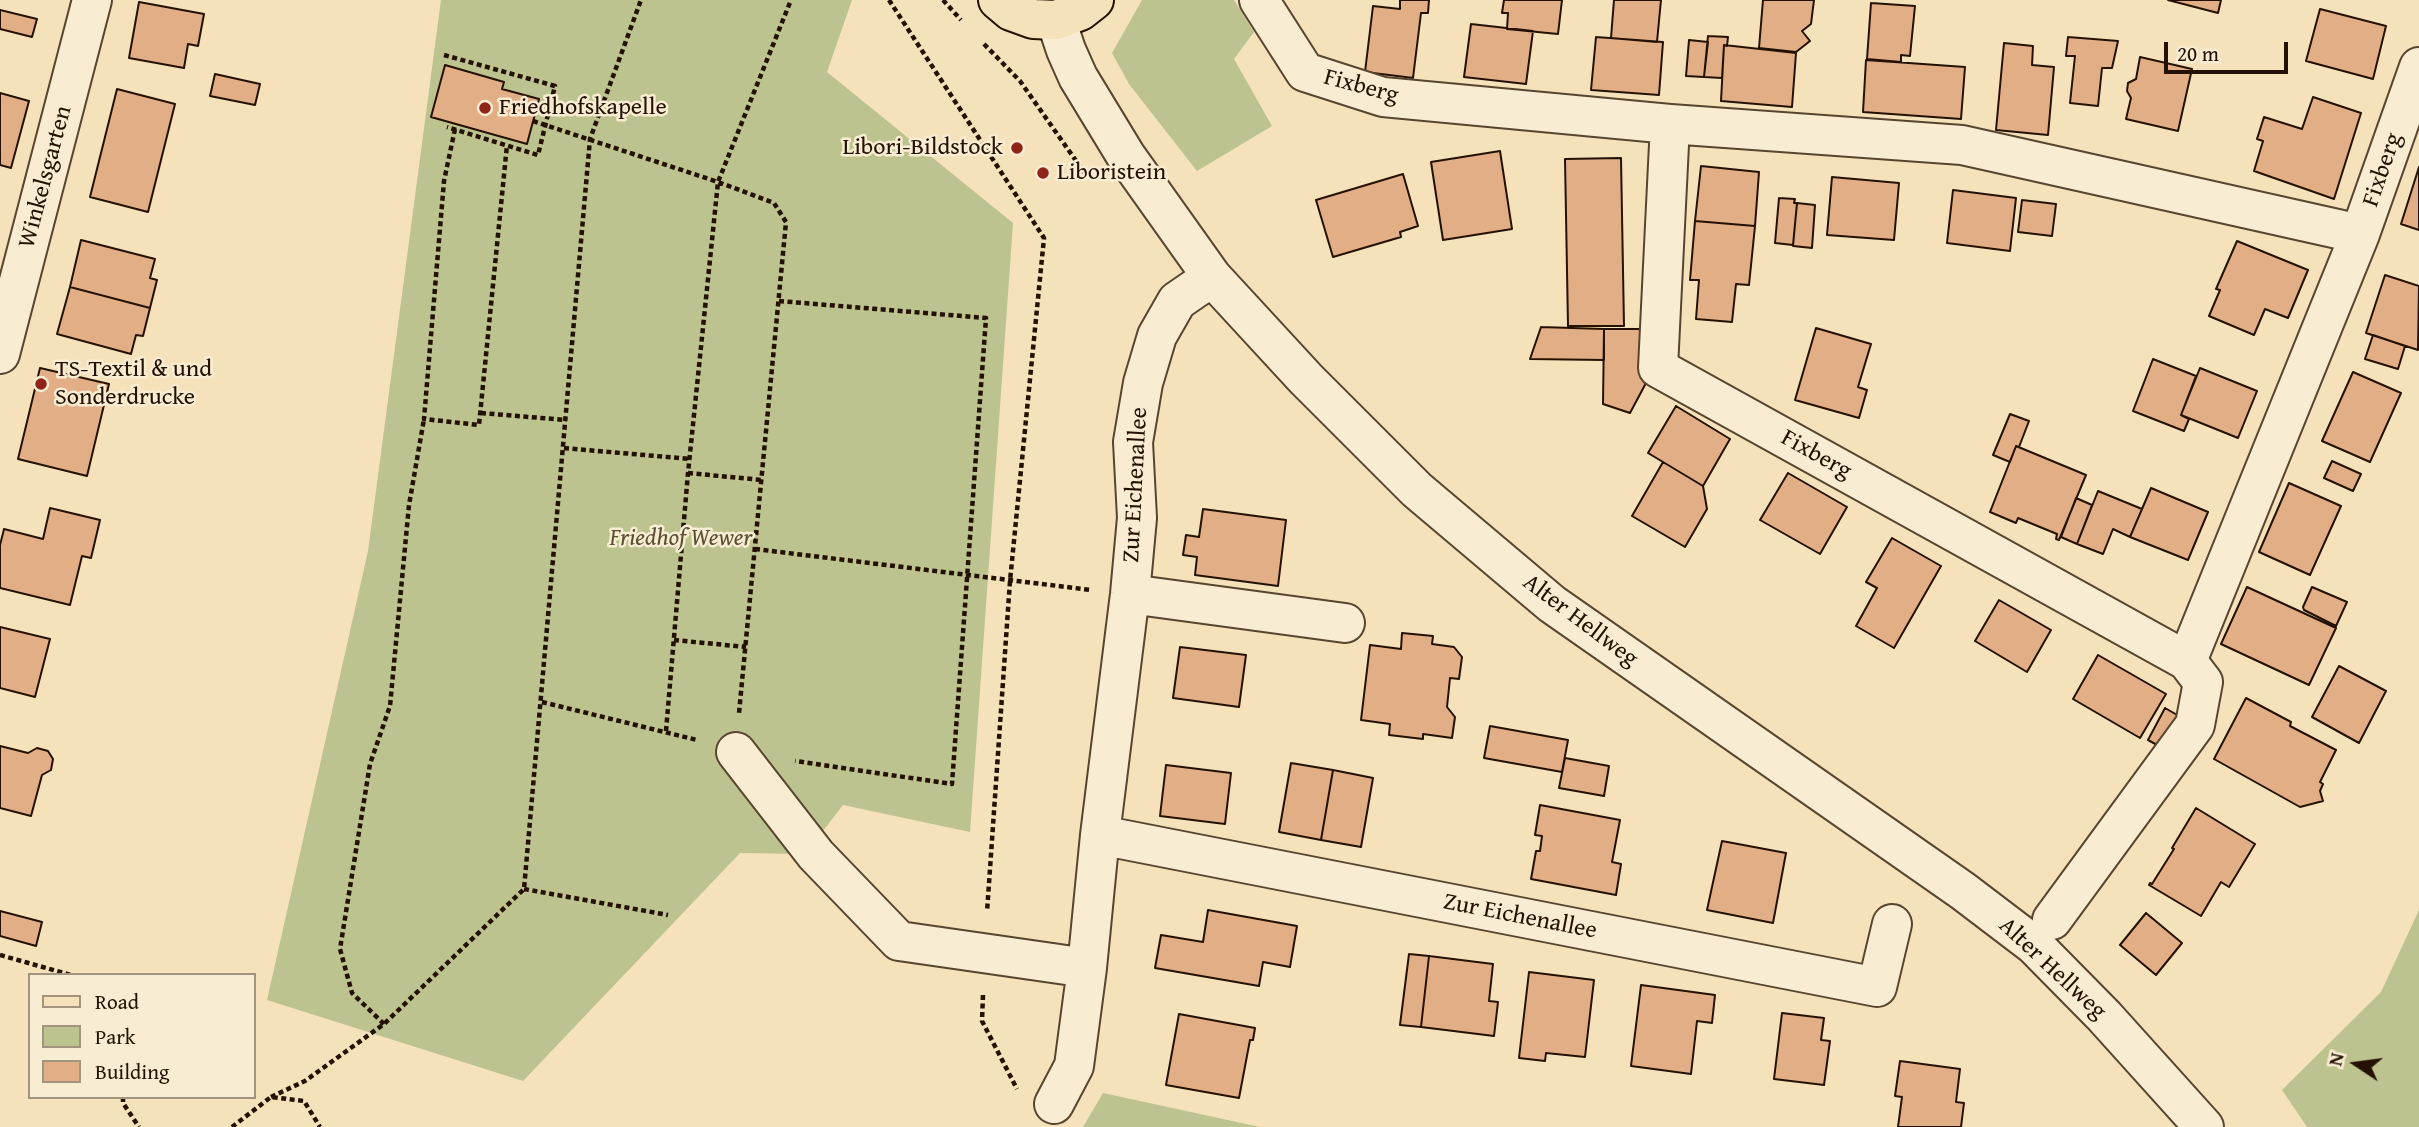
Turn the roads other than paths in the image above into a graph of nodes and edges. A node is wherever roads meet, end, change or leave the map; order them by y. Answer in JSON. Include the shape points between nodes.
{"nodes":[{"id":1,"x":92,"y":0,"type":"edge"},
{"id":2,"x":998,"y":0,"type":"edge"},
{"id":3,"x":1094,"y":0,"type":"edge"},
{"id":4,"x":1259,"y":0,"type":"edge"},
{"id":5,"x":1056,"y":20,"type":"junction"},
{"id":6,"x":2419,"y":66,"type":"edge"},
{"id":7,"x":1670,"y":124,"type":"junction"},
{"id":8,"x":2360,"y":233,"type":"junction"},
{"id":9,"x":1212,"y":277,"type":"junction"},
{"id":10,"x":0,"y":354,"type":"edge"},
{"id":11,"x":1130,"y":594,"type":"junction"},
{"id":12,"x":1346,"y":622,"type":"dead end"},
{"id":13,"x":2187,"y":661,"type":"junction"},
{"id":14,"x":736,"y":752,"type":"road end"},
{"id":15,"x":1100,"y":835,"type":"junction"},
{"id":16,"x":2052,"y":920,"type":"dead end"},
{"id":17,"x":1892,"y":924,"type":"dead end"},
{"id":18,"x":1087,"y":968,"type":"junction"},
{"id":19,"x":1054,"y":1104,"type":"dead end"},
{"id":20,"x":2204,"y":1127,"type":"edge"}],
"edges":[{"from":1,"to":10,"type":"street","name":"Winkelsgarten"},
{"from":2,"to":5,"type":"main road","via":[[1033,19]]},
{"from":3,"to":5,"type":"main road"},
{"from":4,"to":7,"type":"street","name":"Fixberg","via":[[1305,72],[1383,97]]},
{"from":5,"to":9,"type":"street","name":"Alter Hellweg","via":[[1078,78],[1126,156]]},
{"from":6,"to":8,"type":"street","name":"Fixberg"},
{"from":7,"to":8,"type":"street","name":"Fixberg","via":[[1962,145]]},
{"from":7,"to":13,"type":"street","name":"Fixberg","via":[[1658,368]]},
{"from":8,"to":13,"type":"street","name":"Fixberg"},
{"from":9,"to":11,"type":"street","name":"Zur Eichenallee","via":[[1177,301],[1157,336],[1143,383],[1133,442],[1137,518]]},
{"from":9,"to":20,"type":"street","name":"Alter Hellweg","via":[[1417,490],[1552,604],[1963,891],[2034,946]]},
{"from":11,"to":12,"type":"street","name":"Zur Eichenallee"},
{"from":11,"to":15,"type":"street","name":"Zur Eichenallee"},
{"from":13,"to":16,"type":"street","via":[[2203,682],[2195,725]]},
{"from":14,"to":18,"type":"street","via":[[816,855],[899,941]]},
{"from":15,"to":17,"type":"street","name":"Zur Eichenallee","via":[[1877,987]]},
{"from":15,"to":18,"type":"street","name":"Zur Eichenallee"},
{"from":18,"to":19,"type":"street","name":"Zur Eichenallee","via":[[1074,1066]]}]}
